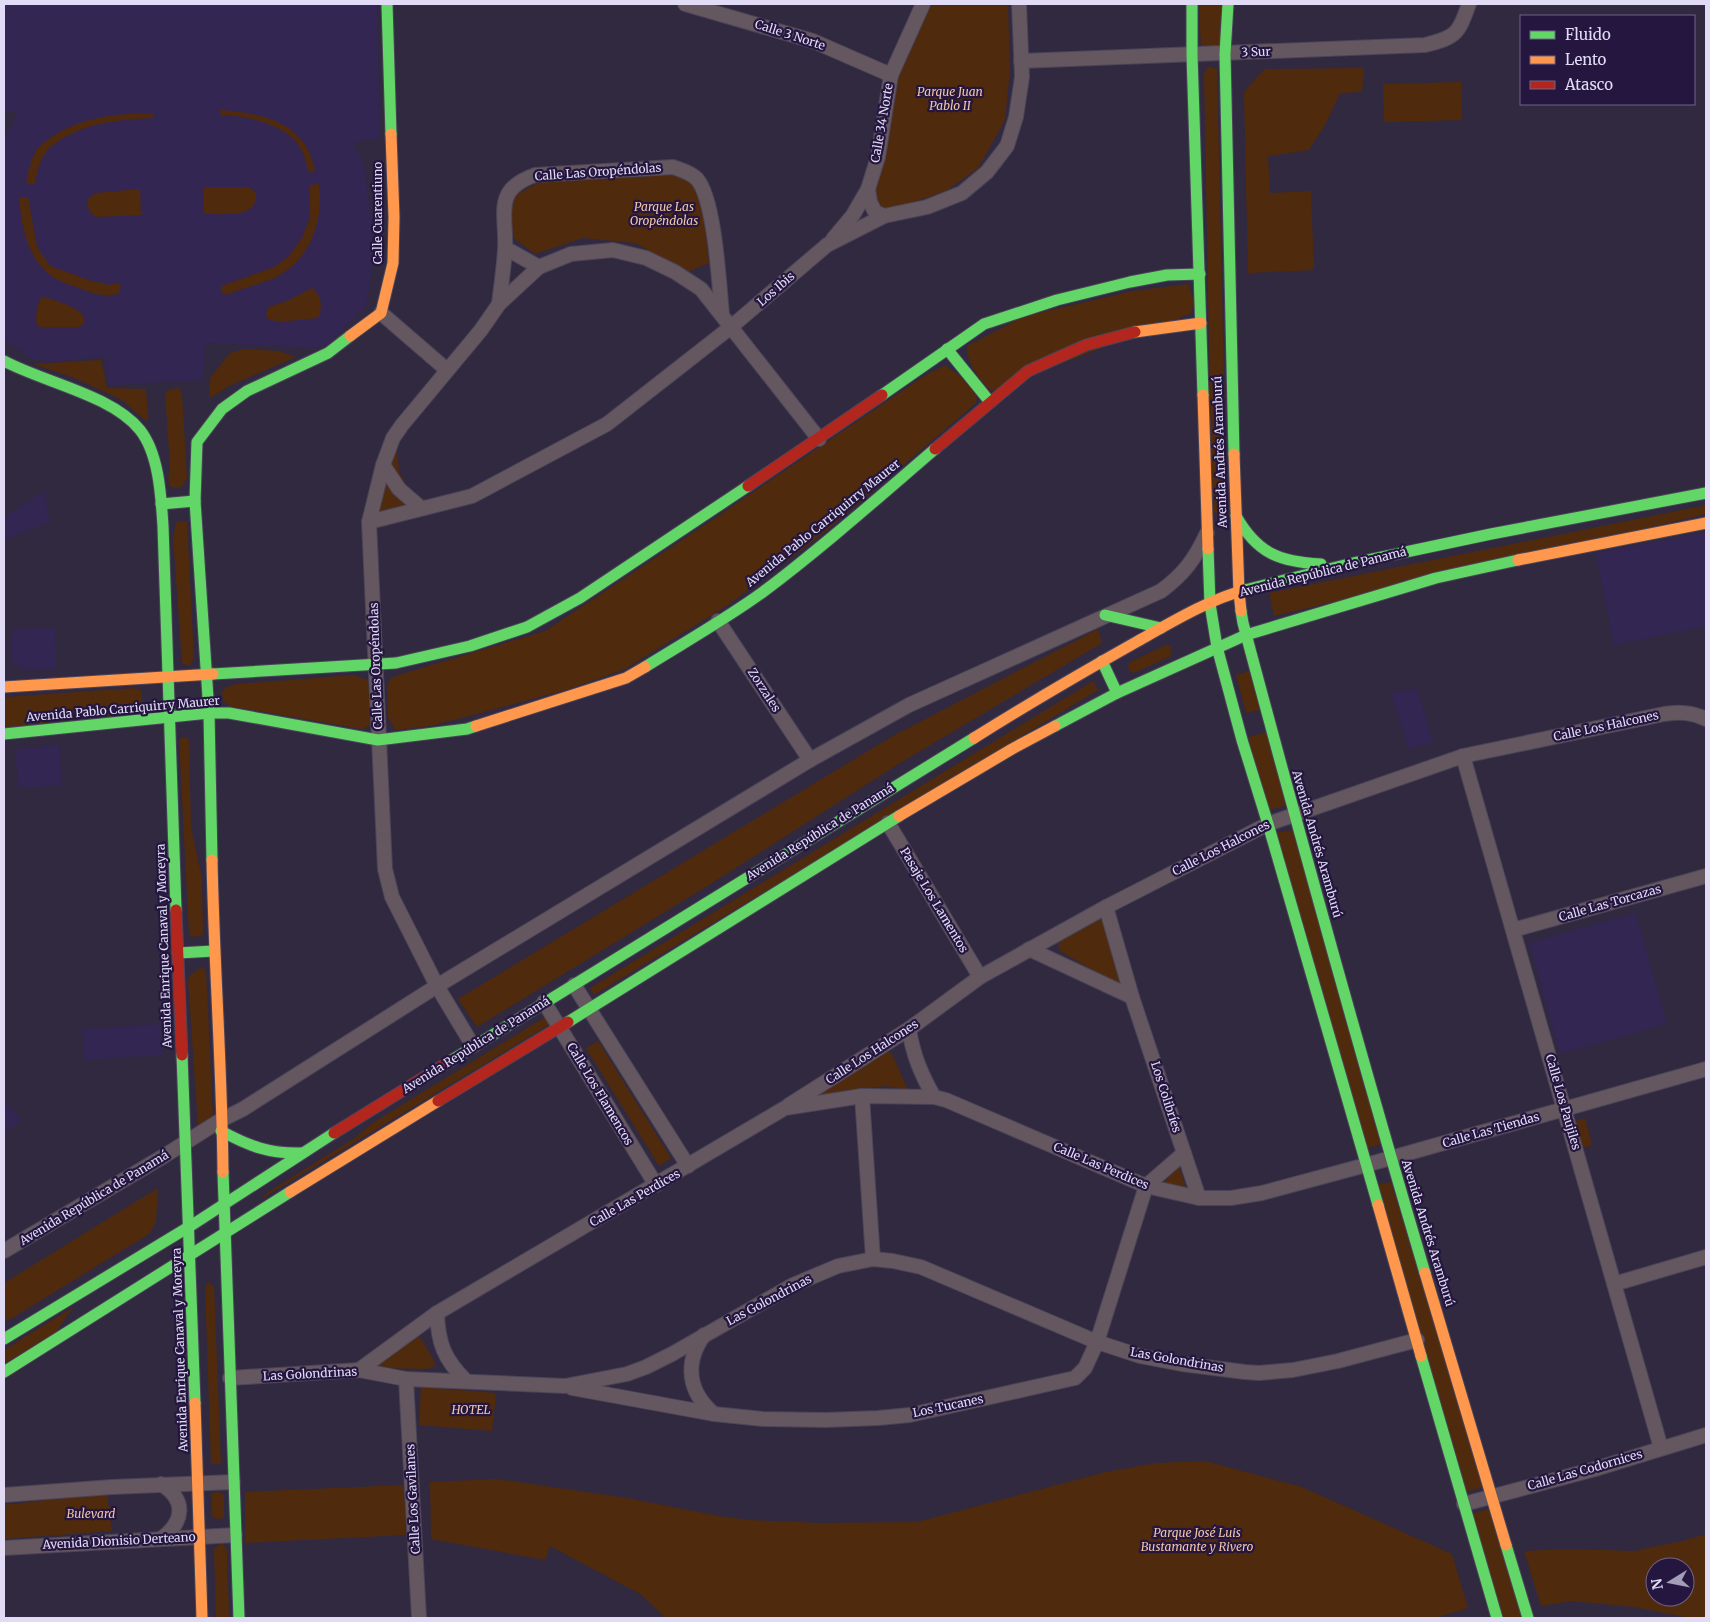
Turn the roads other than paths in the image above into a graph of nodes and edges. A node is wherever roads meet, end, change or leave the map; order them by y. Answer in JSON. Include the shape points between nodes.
{"nodes":[{"id":1,"x":387,"y":4,"type":"edge"},
{"id":2,"x":685,"y":4,"type":"edge"},
{"id":3,"x":924,"y":4,"type":"edge"},
{"id":4,"x":1019,"y":4,"type":"edge"},
{"id":5,"x":1192,"y":4,"type":"edge"},
{"id":6,"x":1228,"y":4,"type":"edge"},
{"id":7,"x":1469,"y":4,"type":"edge"},
{"id":8,"x":1225,"y":54,"type":"junction"},
{"id":9,"x":1192,"y":55,"type":"junction"},
{"id":10,"x":1021,"y":61,"type":"junction"},
{"id":11,"x":891,"y":75,"type":"junction"},
{"id":12,"x":868,"y":189,"type":"junction"},
{"id":13,"x":884,"y":216,"type":"junction"},
{"id":14,"x":827,"y":245,"type":"junction"},
{"id":15,"x":505,"y":248,"type":"junction"},
{"id":16,"x":538,"y":267,"type":"junction"},
{"id":17,"x":1200,"y":274,"type":"junction"},
{"id":18,"x":499,"y":304,"type":"junction"},
{"id":19,"x":382,"y":313,"type":"junction"},
{"id":20,"x":722,"y":315,"type":"junction"},
{"id":21,"x":1201,"y":323,"type":"junction"},
{"id":22,"x":732,"y":327,"type":"junction"},
{"id":23,"x":948,"y":349,"type":"junction"},
{"id":24,"x":4,"y":362,"type":"edge"},
{"id":25,"x":447,"y":370,"type":"junction"},
{"id":26,"x":990,"y":402,"type":"junction"},
{"id":27,"x":819,"y":439,"type":"junction"},
{"id":28,"x":383,"y":465,"type":"junction"},
{"id":29,"x":1706,"y":493,"type":"edge"},
{"id":30,"x":196,"y":501,"type":"junction"},
{"id":31,"x":161,"y":504,"type":"junction"},
{"id":32,"x":421,"y":508,"type":"junction"},
{"id":33,"x":1236,"y":521,"type":"junction"},
{"id":34,"x":369,"y":522,"type":"junction"},
{"id":35,"x":1706,"y":523,"type":"edge"},
{"id":36,"x":1215,"y":534,"type":"junction"},
{"id":37,"x":1349,"y":564,"type":"junction"},
{"id":38,"x":1239,"y":592,"type":"junction"},
{"id":39,"x":1210,"y":604,"type":"junction"},
{"id":40,"x":1105,"y":615,"type":"junction"},
{"id":41,"x":718,"y":621,"type":"junction"},
{"id":42,"x":1161,"y":628,"type":"junction"},
{"id":43,"x":1246,"y":635,"type":"junction"},
{"id":44,"x":1217,"y":647,"type":"junction"},
{"id":45,"x":1102,"y":661,"type":"junction"},
{"id":46,"x":376,"y":665,"type":"junction"},
{"id":47,"x":207,"y":675,"type":"junction"},
{"id":48,"x":169,"y":676,"type":"junction"},
{"id":49,"x":4,"y":687,"type":"edge"},
{"id":50,"x":1117,"y":693,"type":"junction"},
{"id":51,"x":209,"y":713,"type":"junction"},
{"id":52,"x":170,"y":716,"type":"junction"},
{"id":53,"x":1706,"y":719,"type":"edge"},
{"id":54,"x":1260,"y":721,"type":"junction"},
{"id":55,"x":1238,"y":728,"type":"junction"},
{"id":56,"x":4,"y":734,"type":"edge"},
{"id":57,"x":378,"y":740,"type":"junction"},
{"id":58,"x":1463,"y":756,"type":"junction"},
{"id":59,"x":810,"y":760,"type":"junction"},
{"id":60,"x":1294,"y":814,"type":"junction"},
{"id":61,"x":888,"y":823,"type":"junction"},
{"id":62,"x":1268,"y":824,"type":"junction"},
{"id":63,"x":1706,"y":876,"type":"edge"},
{"id":64,"x":1106,"y":907,"type":"junction"},
{"id":65,"x":1513,"y":930,"type":"junction"},
{"id":66,"x":1029,"y":949,"type":"junction"},
{"id":67,"x":214,"y":951,"type":"junction"},
{"id":68,"x":178,"y":953,"type":"junction"},
{"id":69,"x":980,"y":977,"type":"junction"},
{"id":70,"x":574,"y":985,"type":"junction"},
{"id":71,"x":438,"y":986,"type":"junction"},
{"id":72,"x":1132,"y":997,"type":"junction"},
{"id":73,"x":544,"y":1002,"type":"junction"},
{"id":74,"x":590,"y":1008,"type":"junction"},
{"id":75,"x":560,"y":1027,"type":"junction"},
{"id":76,"x":909,"y":1028,"type":"junction"},
{"id":77,"x":473,"y":1046,"type":"junction"},
{"id":78,"x":1706,"y":1069,"type":"edge"},
{"id":79,"x":862,"y":1096,"type":"junction"},
{"id":80,"x":934,"y":1097,"type":"junction"},
{"id":81,"x":785,"y":1108,"type":"junction"},
{"id":82,"x":1565,"y":1109,"type":"junction"},
{"id":83,"x":221,"y":1125,"type":"junction"},
{"id":84,"x":184,"y":1143,"type":"junction"},
{"id":85,"x":302,"y":1153,"type":"junction"},
{"id":86,"x":1184,"y":1153,"type":"junction"},
{"id":87,"x":1391,"y":1158,"type":"junction"},
{"id":88,"x":1366,"y":1165,"type":"junction"},
{"id":89,"x":688,"y":1166,"type":"junction"},
{"id":90,"x":656,"y":1185,"type":"junction"},
{"id":91,"x":1146,"y":1186,"type":"junction"},
{"id":92,"x":1199,"y":1198,"type":"junction"},
{"id":93,"x":223,"y":1205,"type":"junction"},
{"id":94,"x":190,"y":1227,"type":"junction"},
{"id":95,"x":224,"y":1233,"type":"junction"},
{"id":96,"x":4,"y":1251,"type":"edge"},
{"id":97,"x":191,"y":1254,"type":"junction"},
{"id":98,"x":1706,"y":1258,"type":"edge"},
{"id":99,"x":873,"y":1259,"type":"junction"},
{"id":100,"x":1614,"y":1284,"type":"junction"},
{"id":101,"x":437,"y":1313,"type":"junction"},
{"id":102,"x":705,"y":1334,"type":"junction"},
{"id":103,"x":4,"y":1339,"type":"edge"},
{"id":104,"x":1417,"y":1340,"type":"junction"},
{"id":105,"x":1096,"y":1342,"type":"junction"},
{"id":106,"x":359,"y":1370,"type":"junction"},
{"id":107,"x":4,"y":1372,"type":"edge"},
{"id":108,"x":230,"y":1378,"type":"junction"},
{"id":109,"x":406,"y":1379,"type":"junction"},
{"id":110,"x":466,"y":1380,"type":"junction"},
{"id":111,"x":565,"y":1386,"type":"junction"},
{"id":112,"x":714,"y":1414,"type":"junction"},
{"id":113,"x":1706,"y":1435,"type":"edge"},
{"id":114,"x":1661,"y":1448,"type":"junction"},
{"id":115,"x":233,"y":1482,"type":"junction"},
{"id":116,"x":198,"y":1483,"type":"junction"},
{"id":117,"x":161,"y":1484,"type":"junction"},
{"id":118,"x":4,"y":1495,"type":"edge"},
{"id":119,"x":1492,"y":1497,"type":"junction"},
{"id":120,"x":1464,"y":1504,"type":"junction"},
{"id":121,"x":235,"y":1535,"type":"junction"},
{"id":122,"x":200,"y":1537,"type":"junction"},
{"id":123,"x":161,"y":1539,"type":"junction"},
{"id":124,"x":4,"y":1548,"type":"edge"},
{"id":125,"x":202,"y":1618,"type":"edge"},
{"id":126,"x":239,"y":1618,"type":"edge"},
{"id":127,"x":419,"y":1618,"type":"edge"},
{"id":128,"x":1497,"y":1618,"type":"edge"},
{"id":129,"x":1528,"y":1618,"type":"edge"}],
"edges":[{"from":1,"to":19,"type":"main road","name":"Calle Cuarentiuno","via":[[394,216],[393,263]]},
{"from":2,"to":11,"type":"street","name":"Calle 3 Norte","via":[[813,41]]},
{"from":3,"to":11,"type":"street","name":"Calle 34 Norte"},
{"from":4,"to":10,"type":"street","name":"Los Ibis"},
{"from":5,"to":9,"type":"main road","name":"Avenida Andrés Aramburú"},
{"from":6,"to":8,"type":"main road","name":"Avenida Andrés Aramburú"},
{"from":7,"to":8,"type":"street","name":"3 Sur","via":[[1460,28],[1446,40],[1425,45]]},
{"from":8,"to":9,"type":"street","name":"3 Sur"},
{"from":8,"to":33,"type":"main road","name":"Avenida Andrés Aramburú","via":[[1230,381]]},
{"from":9,"to":10,"type":"street","name":"3 Sur"},
{"from":9,"to":17,"type":"main road","name":"Avenida Andrés Aramburú"},
{"from":10,"to":13,"type":"street","name":"Los Ibis","via":[[1016,117],[1006,146],[987,172],[962,192],[927,207]]},
{"from":11,"to":12,"type":"street","name":"Calle 34 Norte","via":[[878,157]]},
{"from":12,"to":13,"type":"street","via":[[875,212]]},
{"from":12,"to":14,"type":"street","name":"Calle 34 Norte","via":[[853,215]]},
{"from":13,"to":14,"type":"street","name":"Los Ibis"},
{"from":14,"to":22,"type":"street","name":"Los Ibis"},
{"from":15,"to":16,"type":"street"},
{"from":15,"to":18,"type":"street","name":"Calle Las Oropéndolas"},
{"from":15,"to":20,"type":"street","name":"Calle Las Oropéndolas","via":[[504,209],[508,194],[521,180],[535,175],[673,167],[686,171],[702,187],[709,211]]},
{"from":16,"to":18,"type":"street","name":"Calle Las Oropéndolas"},
{"from":16,"to":20,"type":"street","name":"Calle Las Oropéndolas","via":[[571,254],[613,250],[646,258],[702,289]]},
{"from":17,"to":21,"type":"main road","name":"Avenida Andrés Aramburú"},
{"from":17,"to":23,"type":"main road","name":"Avenida Pablo Carriquirry Maurer","via":[[1167,275],[1130,282],[1033,307],[984,324]]},
{"from":18,"to":25,"type":"street","name":"Calle Las Oropéndolas"},
{"from":19,"to":25,"type":"street"},
{"from":19,"to":30,"type":"main road","via":[[328,353],[247,391],[222,410],[197,442]]},
{"from":20,"to":22,"type":"street","name":"Calle Las Oropéndolas"},
{"from":21,"to":26,"type":"main road","name":"Avenida Pablo Carriquirry Maurer","via":[[1144,330],[1086,345],[1028,371]]},
{"from":21,"to":36,"type":"main road","name":"Avenida Andrés Aramburú"},
{"from":22,"to":27,"type":"street","name":"Calle Las Oropéndolas"},
{"from":22,"to":32,"type":"street","name":"Los Ibis","via":[[607,424],[472,496]]},
{"from":23,"to":26,"type":"main road"},
{"from":23,"to":27,"type":"main road","name":"Avenida Pablo Carriquirry Maurer"},
{"from":24,"to":31,"type":"main road","name":"Avenida Enrique Canaval y Moreyra","via":[[100,402],[132,420],[149,448]]},
{"from":25,"to":28,"type":"street","name":"Calle Las Oropéndolas","via":[[393,438]]},
{"from":26,"to":41,"type":"main road","name":"Avenida Pablo Carriquirry Maurer","via":[[816,550],[764,591]]},
{"from":27,"to":46,"type":"main road","name":"Avenida Pablo Carriquirry Maurer","via":[[580,598],[527,627],[470,646]]},
{"from":28,"to":32,"type":"street","via":[[399,489]]},
{"from":28,"to":34,"type":"street","name":"Calle Las Oropéndolas"},
{"from":29,"to":37,"type":"main road","name":"Avenida República de Panamá"},
{"from":30,"to":31,"type":"main road"},
{"from":30,"to":47,"type":"main road"},
{"from":31,"to":48,"type":"main road","name":"Avenida Enrique Canaval y Moreyra"},
{"from":32,"to":34,"type":"street","name":"Los Ibis"},
{"from":33,"to":36,"type":"main road","via":[[1233,533]]},
{"from":33,"to":37,"type":"main road","via":[[1255,544],[1277,558],[1306,564]]},
{"from":33,"to":38,"type":"main road","name":"Avenida Andrés Aramburú"},
{"from":34,"to":46,"type":"street","name":"Calle Las Oropéndolas"},
{"from":35,"to":43,"type":"main road","via":[[1436,578]]},
{"from":36,"to":39,"type":"main road","name":"Avenida Andrés Aramburú"},
{"from":36,"to":40,"type":"street","name":"Avenida República de Panamá","via":[[1185,571],[1161,591]]},
{"from":37,"to":38,"type":"main road","name":"Avenida República de Panamá"},
{"from":38,"to":39,"type":"main road","name":"Avenida República de Panamá"},
{"from":38,"to":43,"type":"main road","name":"Avenida Andrés Aramburú"},
{"from":39,"to":42,"type":"main road","name":"Avenida República de Panamá"},
{"from":39,"to":44,"type":"main road","name":"Avenida Andrés Aramburú"},
{"from":40,"to":42,"type":"main road"},
{"from":40,"to":59,"type":"street","name":"Avenida República de Panamá","via":[[909,705]]},
{"from":41,"to":57,"type":"main road","name":"Avenida Pablo Carriquirry Maurer","via":[[626,678],[467,729]]},
{"from":41,"to":59,"type":"street","name":"Zorzales"},
{"from":42,"to":45,"type":"main road","name":"Avenida República de Panamá"},
{"from":43,"to":44,"type":"main road"},
{"from":43,"to":54,"type":"main road","name":"Avenida Andrés Aramburú"},
{"from":44,"to":50,"type":"main road"},
{"from":44,"to":55,"type":"main road","name":"Avenida Andrés Aramburú"},
{"from":45,"to":50,"type":"main road"},
{"from":45,"to":70,"type":"main road","name":"Avenida República de Panamá"},
{"from":46,"to":47,"type":"main road","name":"Avenida Pablo Carriquirry Maurer"},
{"from":46,"to":57,"type":"street","name":"Calle Las Oropéndolas"},
{"from":47,"to":48,"type":"main road","name":"Avenida Pablo Carriquirry Maurer"},
{"from":47,"to":51,"type":"main road"},
{"from":48,"to":49,"type":"main road","name":"Avenida Pablo Carriquirry Maurer"},
{"from":48,"to":52,"type":"main road","name":"Avenida Enrique Canaval y Moreyra"},
{"from":50,"to":61,"type":"main road","via":[[1012,749]]},
{"from":51,"to":52,"type":"main road","name":"Avenida Pablo Carriquirry Maurer"},
{"from":51,"to":57,"type":"main road","name":"Avenida Pablo Carriquirry Maurer","via":[[230,713]]},
{"from":51,"to":67,"type":"main road"},
{"from":52,"to":56,"type":"main road","name":"Avenida Pablo Carriquirry Maurer"},
{"from":52,"to":68,"type":"main road","name":"Avenida Enrique Canaval y Moreyra"},
{"from":53,"to":58,"type":"street","name":"Calle Los Halcones","via":[[1680,712],[1664,714]]},
{"from":54,"to":55,"type":"main road"},
{"from":54,"to":60,"type":"main road","name":"Avenida Andrés Aramburú"},
{"from":55,"to":62,"type":"main road","name":"Avenida Andrés Aramburú"},
{"from":57,"to":71,"type":"street","name":"Calle Las Oropéndolas","via":[[385,869],[392,897]]},
{"from":58,"to":60,"type":"street","name":"Calle Los Halcones"},
{"from":58,"to":65,"type":"street","name":"Calle Los Paujiles"},
{"from":59,"to":71,"type":"street","name":"Avenida República de Panamá"},
{"from":60,"to":62,"type":"street","name":"Calle Los Halcones"},
{"from":60,"to":87,"type":"main road","name":"Avenida Andrés Aramburú"},
{"from":61,"to":69,"type":"street","name":"Pasaje Los Lamentos"},
{"from":61,"to":74,"type":"main road"},
{"from":62,"to":64,"type":"street","name":"Calle Los Halcones"},
{"from":62,"to":88,"type":"main road","name":"Avenida Andrés Aramburú"},
{"from":63,"to":65,"type":"street","name":"Calle Las Torcazas"},
{"from":64,"to":66,"type":"street","name":"Calle Los Halcones"},
{"from":64,"to":72,"type":"street","name":"Los Colibríes"},
{"from":65,"to":82,"type":"street","name":"Calle Los Paujiles"},
{"from":66,"to":69,"type":"street","name":"Calle Los Halcones"},
{"from":66,"to":72,"type":"street"},
{"from":67,"to":68,"type":"main road"},
{"from":67,"to":83,"type":"main road"},
{"from":68,"to":84,"type":"main road","name":"Avenida Enrique Canaval y Moreyra"},
{"from":69,"to":76,"type":"street","name":"Calle Los Halcones"},
{"from":70,"to":73,"type":"main road","name":"Avenida República de Panamá"},
{"from":70,"to":74,"type":"street"},
{"from":71,"to":77,"type":"street","name":"Calle Las Oropéndolas"},
{"from":71,"to":83,"type":"street","name":"Avenida República de Panamá"},
{"from":72,"to":86,"type":"street","name":"Los Colibríes"},
{"from":73,"to":75,"type":"street","name":"Calle Los Flamencos"},
{"from":73,"to":77,"type":"main road","name":"Avenida República de Panamá"},
{"from":74,"to":75,"type":"main road"},
{"from":74,"to":89,"type":"street"},
{"from":75,"to":90,"type":"street","name":"Calle Los Flamencos"},
{"from":75,"to":95,"type":"main road"},
{"from":76,"to":80,"type":"street","via":[[920,1072]]},
{"from":76,"to":81,"type":"street","name":"Calle Los Halcones"},
{"from":77,"to":85,"type":"main road","name":"Avenida República de Panamá"},
{"from":78,"to":82,"type":"street","name":"Calle Las Tiendas"},
{"from":79,"to":80,"type":"street","name":"Calle Las Perdices"},
{"from":79,"to":81,"type":"street","name":"Calle Las Perdices"},
{"from":79,"to":99,"type":"street"},
{"from":80,"to":91,"type":"street","name":"Calle Las Perdices"},
{"from":81,"to":89,"type":"street","name":"Calle Las Perdices"},
{"from":82,"to":87,"type":"street","name":"Calle Las Tiendas"},
{"from":82,"to":100,"type":"street","name":"Calle Los Paujiles"},
{"from":83,"to":84,"type":"street","name":"Avenida República de Panamá"},
{"from":83,"to":85,"type":"main road","via":[[259,1150],[280,1154]]},
{"from":83,"to":93,"type":"main road"},
{"from":84,"to":94,"type":"main road","name":"Avenida Enrique Canaval y Moreyra"},
{"from":84,"to":96,"type":"street","name":"Avenida República de Panamá"},
{"from":85,"to":93,"type":"main road","name":"Avenida República de Panamá"},
{"from":86,"to":91,"type":"street"},
{"from":86,"to":92,"type":"street","name":"Los Colibríes"},
{"from":87,"to":88,"type":"street","name":"Calle Las Perdices"},
{"from":87,"to":119,"type":"main road","name":"Avenida Andrés Aramburú"},
{"from":88,"to":92,"type":"street","name":"Calle Las Perdices","via":[[1245,1197]]},
{"from":88,"to":104,"type":"main road","name":"Avenida Andrés Aramburú"},
{"from":89,"to":90,"type":"street","name":"Calle Las Perdices"},
{"from":90,"to":101,"type":"street","name":"Calle Las Perdices"},
{"from":91,"to":92,"type":"street","name":"Calle Las Perdices"},
{"from":91,"to":105,"type":"street","name":"Los Tucanes"},
{"from":93,"to":94,"type":"main road","name":"Avenida República de Panamá"},
{"from":93,"to":95,"type":"main road"},
{"from":94,"to":97,"type":"main road","name":"Avenida Enrique Canaval y Moreyra"},
{"from":94,"to":103,"type":"main road","name":"Avenida República de Panamá"},
{"from":95,"to":97,"type":"main road"},
{"from":95,"to":108,"type":"main road"},
{"from":97,"to":107,"type":"main road"},
{"from":97,"to":116,"type":"main road","name":"Avenida Enrique Canaval y Moreyra"},
{"from":98,"to":100,"type":"street"},
{"from":99,"to":102,"type":"street","name":"Las Golondrinas","via":[[838,1266],[793,1285]]},
{"from":99,"to":105,"type":"street","name":"Las Golondrinas","via":[[921,1267]]},
{"from":100,"to":114,"type":"street","name":"Calle Los Paujiles"},
{"from":101,"to":106,"type":"street","name":"Calle Las Perdices"},
{"from":101,"to":110,"type":"street","via":[[443,1350],[452,1367]]},
{"from":102,"to":111,"type":"street","name":"Las Golondrinas","via":[[637,1371]]},
{"from":102,"to":112,"type":"street","via":[[697,1345],[691,1370],[697,1395]]},
{"from":104,"to":105,"type":"street","name":"Las Golondrinas","via":[[1314,1367],[1259,1373],[1182,1364],[1140,1356]]},
{"from":104,"to":120,"type":"main road","name":"Avenida Andrés Aramburú"},
{"from":105,"to":112,"type":"street","name":"Los Tucanes","via":[[1085,1368],[1075,1378],[910,1414],[817,1420]]},
{"from":106,"to":108,"type":"street","name":"Las Golondrinas"},
{"from":106,"to":109,"type":"street","name":"Las Golondrinas"},
{"from":108,"to":115,"type":"main road"},
{"from":109,"to":110,"type":"street","name":"Las Golondrinas"},
{"from":109,"to":127,"type":"street","name":"Calle Los Gavilanes"},
{"from":110,"to":111,"type":"street","name":"Las Golondrinas"},
{"from":111,"to":112,"type":"street","name":"Los Tucanes"},
{"from":113,"to":114,"type":"street","name":"Calle Las Codornices"},
{"from":114,"to":119,"type":"street","name":"Calle Las Codornices"},
{"from":115,"to":116,"type":"street"},
{"from":115,"to":121,"type":"main road"},
{"from":116,"to":117,"type":"street"},
{"from":116,"to":122,"type":"main road","name":"Avenida Enrique Canaval y Moreyra"},
{"from":117,"to":118,"type":"street"},
{"from":117,"to":123,"type":"street","via":[[178,1500],[180,1512],[177,1523]]},
{"from":119,"to":120,"type":"street","name":"Calle Las Codornices"},
{"from":119,"to":129,"type":"main road","name":"Avenida Andrés Aramburú"},
{"from":120,"to":128,"type":"main road","name":"Avenida Andrés Aramburú"},
{"from":121,"to":122,"type":"street","name":"Avenida Dionisio Derteano"},
{"from":121,"to":126,"type":"main road"},
{"from":122,"to":123,"type":"street","name":"Avenida Dionisio Derteano"},
{"from":122,"to":125,"type":"main road","name":"Avenida Enrique Canaval y Moreyra"},
{"from":123,"to":124,"type":"street","name":"Avenida Dionisio Derteano"}]}
